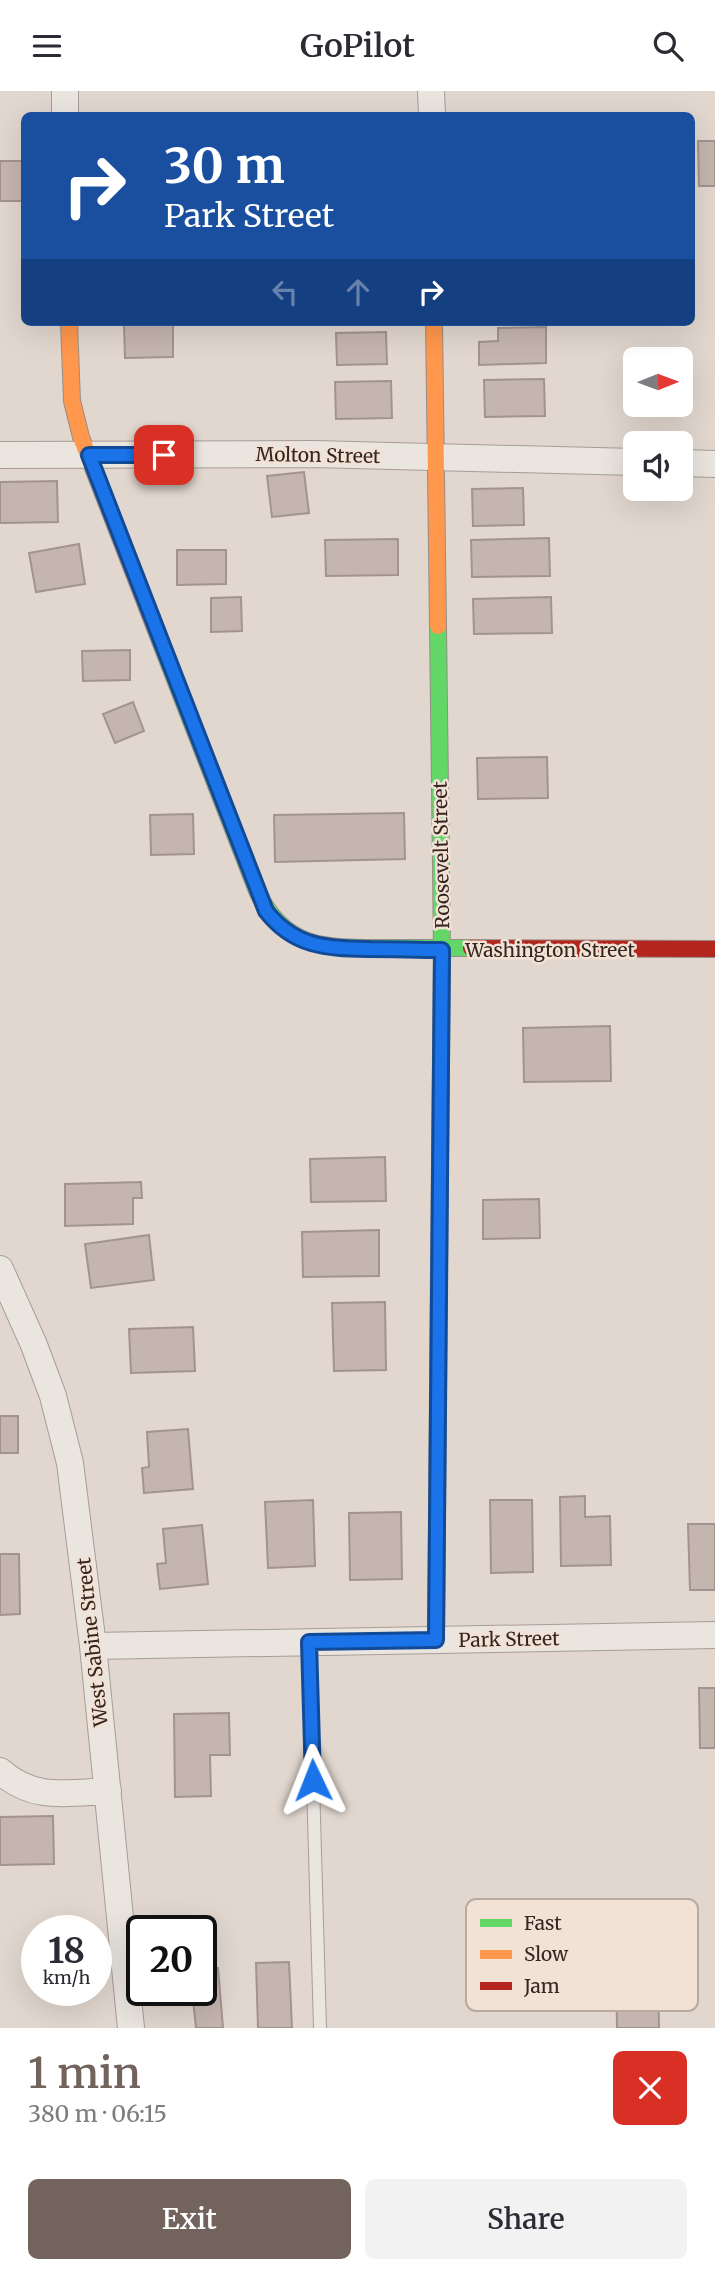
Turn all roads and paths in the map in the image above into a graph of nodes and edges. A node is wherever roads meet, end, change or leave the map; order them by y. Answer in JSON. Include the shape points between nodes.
{"nodes":[{"id":1,"x":65,"y":91,"type":"edge"},
{"id":2,"x":431,"y":91,"type":"edge"},
{"id":3,"x":65,"y":112,"type":"edge"},
{"id":4,"x":432,"y":112,"type":"edge"},
{"id":5,"x":69,"y":326,"type":"edge"},
{"id":6,"x":434,"y":326,"type":"edge"},
{"id":7,"x":0,"y":455,"type":"edge"},
{"id":8,"x":89,"y":455,"type":"junction"},
{"id":9,"x":436,"y":457,"type":"junction"},
{"id":10,"x":623,"y":462,"type":"edge"},
{"id":11,"x":693,"y":463,"type":"edge"},
{"id":12,"x":715,"y":464,"type":"edge"},
{"id":13,"x":715,"y":949,"type":"edge"},
{"id":14,"x":442,"y":950,"type":"junction"},
{"id":15,"x":0,"y":1269,"type":"edge"},
{"id":16,"x":715,"y":1635,"type":"edge"},
{"id":17,"x":436,"y":1640,"type":"junction"},
{"id":18,"x":309,"y":1642,"type":"junction"},
{"id":19,"x":93,"y":1646,"type":"junction"},
{"id":20,"x":0,"y":1771,"type":"edge"},
{"id":21,"x":108,"y":1791,"type":"junction"},
{"id":22,"x":131,"y":2028,"type":"edge"},
{"id":23,"x":320,"y":2028,"type":"edge"}],
"edges":[{"from":1,"to":3,"type":"street"},
{"from":2,"to":4,"type":"street"},
{"from":5,"to":8,"type":"street","name":"Washington Street","via":[[72,401]]},
{"from":6,"to":9,"type":"street","name":"Roosevelt Street"},
{"from":7,"to":8,"type":"street","name":"Molton Street"},
{"from":8,"to":9,"type":"street","name":"Molton Street"},
{"from":8,"to":14,"type":"street","name":"Washington Street","via":[[266,911],[291,935],[322,947]]},
{"from":9,"to":10,"type":"street","name":"Molton Street"},
{"from":9,"to":14,"type":"street","name":"Roosevelt Street"},
{"from":11,"to":12,"type":"street"},
{"from":13,"to":14,"type":"street","name":"Washington Street"},
{"from":14,"to":17,"type":"street","name":"Roosevelt Street"},
{"from":15,"to":19,"type":"street","name":"West Sabine Street","via":[[43,1367],[62,1427]]},
{"from":16,"to":17,"type":"street","name":"Park Street"},
{"from":17,"to":18,"type":"street","name":"Park Street"},
{"from":18,"to":19,"type":"street","name":"Park Street"},
{"from":18,"to":23,"type":"lane"},
{"from":19,"to":21,"type":"street","name":"West Sabine Street"},
{"from":20,"to":21,"type":"street","via":[[37,1793]]},
{"from":21,"to":22,"type":"street","name":"West Sabine Street"}]}
